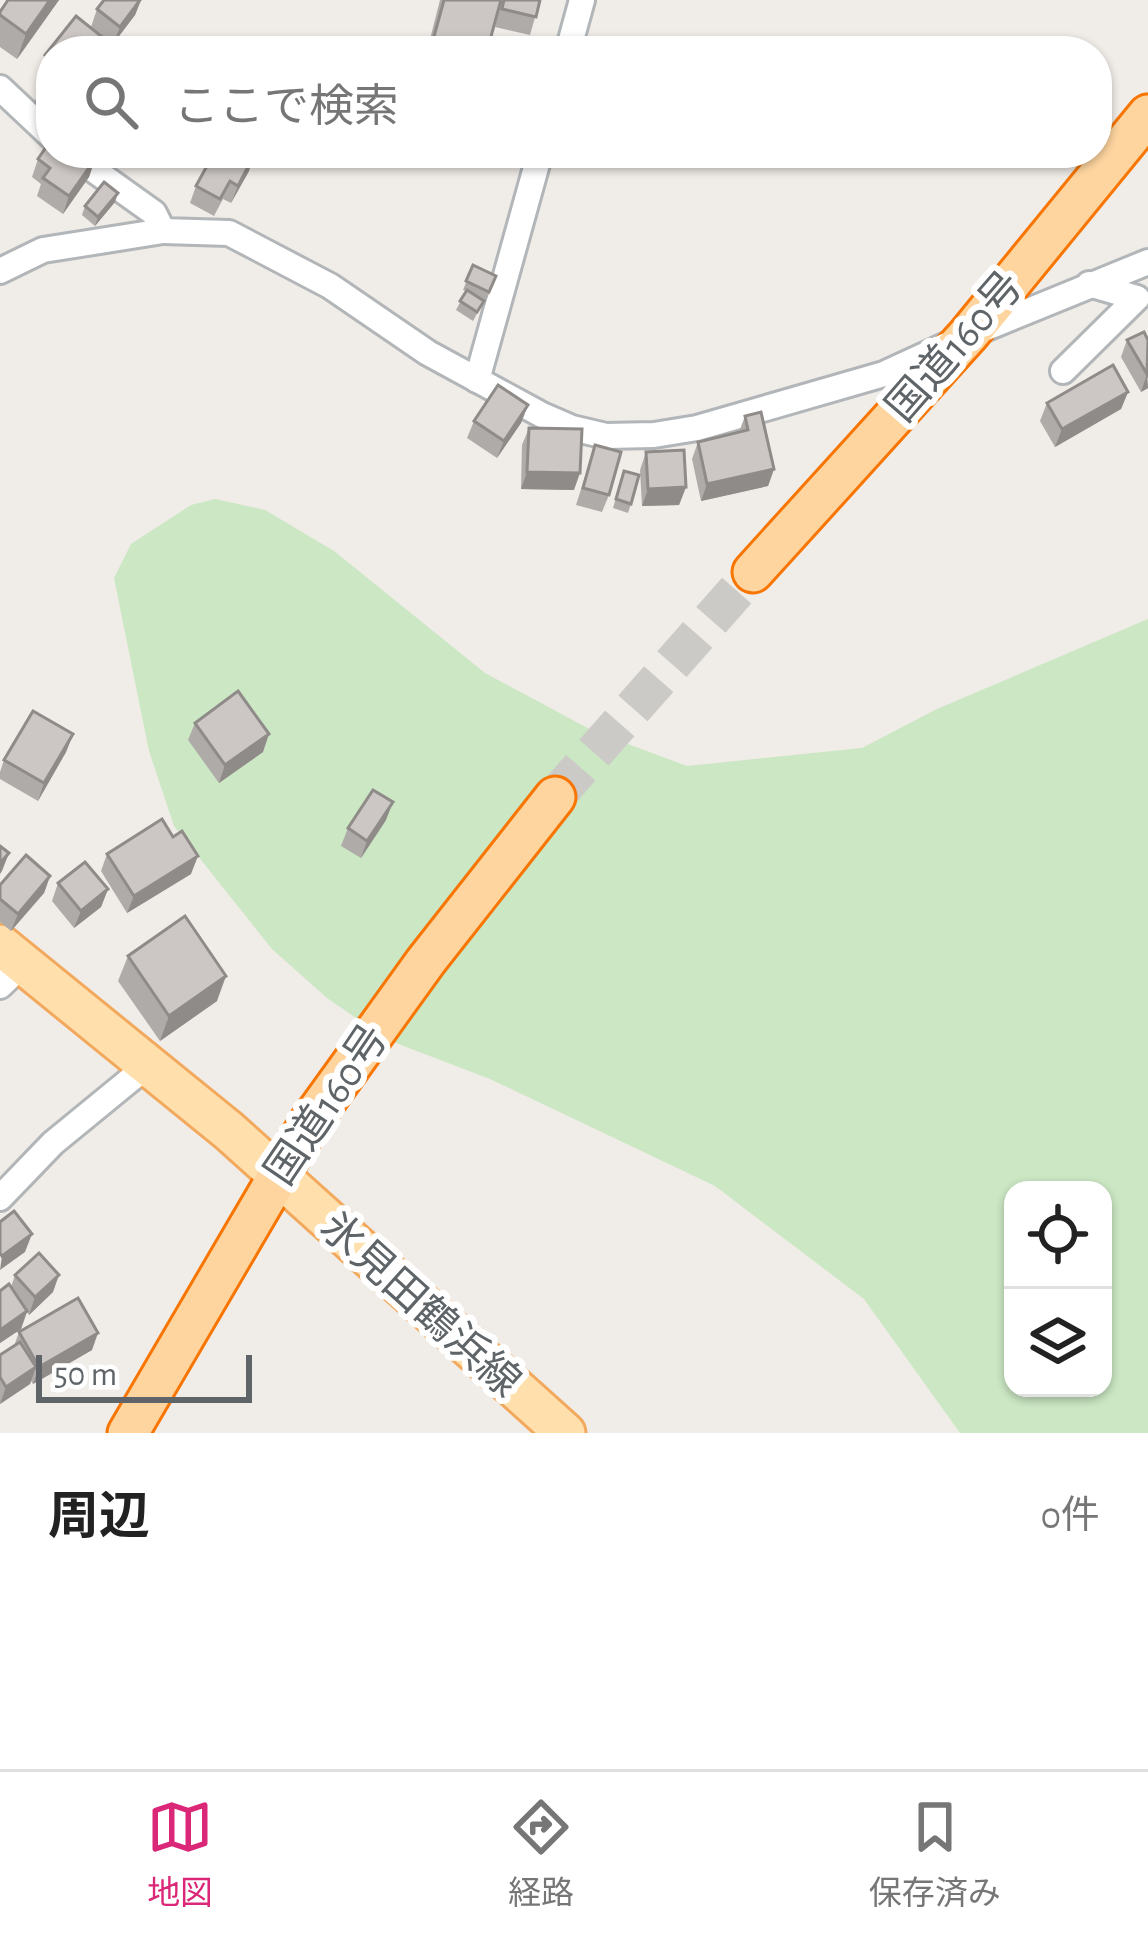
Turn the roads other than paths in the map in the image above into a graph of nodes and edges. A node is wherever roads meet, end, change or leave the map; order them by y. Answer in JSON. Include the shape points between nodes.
{"nodes":[{"id":1,"x":582,"y":0,"type":"edge"},
{"id":2,"x":572,"y":36,"type":"edge"},
{"id":3,"x":0,"y":88,"type":"edge"},
{"id":4,"x":1148,"y":115,"type":"edge"},
{"id":5,"x":36,"y":122,"type":"edge"},
{"id":6,"x":1112,"y":159,"type":"edge"},
{"id":7,"x":91,"y":168,"type":"edge"},
{"id":8,"x":536,"y":168,"type":"edge"},
{"id":9,"x":1105,"y":168,"type":"edge"},
{"id":10,"x":163,"y":230,"type":"junction"},
{"id":11,"x":1148,"y":262,"type":"edge"},
{"id":12,"x":0,"y":271,"type":"edge"},
{"id":13,"x":1089,"y":284,"type":"junction"},
{"id":14,"x":1143,"y":296,"type":"edge"},
{"id":15,"x":968,"y":335,"type":"junction"},
{"id":16,"x":1063,"y":371,"type":"dead end"},
{"id":17,"x":477,"y":380,"type":"junction"},
{"id":18,"x":753,"y":572,"type":"tunnel mouth"},
{"id":19,"x":555,"y":797,"type":"tunnel mouth"},
{"id":20,"x":7,"y":965,"type":"edge"},
{"id":21,"x":147,"y":1066,"type":"junction"},
{"id":22,"x":278,"y":1174,"type":"junction"},
{"id":23,"x":0,"y":1198,"type":"edge"},
{"id":24,"x":128,"y":1433,"type":"edge"},
{"id":25,"x":565,"y":1433,"type":"edge"}],
"edges":[{"from":1,"to":2,"type":"street"},
{"from":3,"to":5,"type":"street"},
{"from":4,"to":6,"type":"highway","name":"国道160号"},
{"from":7,"to":10,"type":"street","via":[[154,213]]},
{"from":8,"to":17,"type":"street"},
{"from":9,"to":15,"type":"highway","name":"国道160号"},
{"from":10,"to":12,"type":"street","via":[[43,250]]},
{"from":10,"to":17,"type":"street","via":[[229,233]]},
{"from":11,"to":13,"type":"street"},
{"from":13,"to":14,"type":"street"},
{"from":13,"to":15,"type":"street"},
{"from":14,"to":16,"type":"street"},
{"from":15,"to":17,"type":"street","via":[[884,374],[655,435],[572,428]]},
{"from":15,"to":18,"type":"highway","name":"国道160号"},
{"from":19,"to":22,"type":"highway","name":"国道160号","via":[[426,961]]},
{"from":20,"to":21,"type":"main road","name":"氷見田鶴浜線"},
{"from":21,"to":22,"type":"main road","name":"氷見田鶴浜線"},
{"from":21,"to":23,"type":"street","via":[[52,1143]]},
{"from":22,"to":24,"type":"highway","name":"国道160号"},
{"from":22,"to":25,"type":"main road","name":"氷見田鶴浜線"}]}
